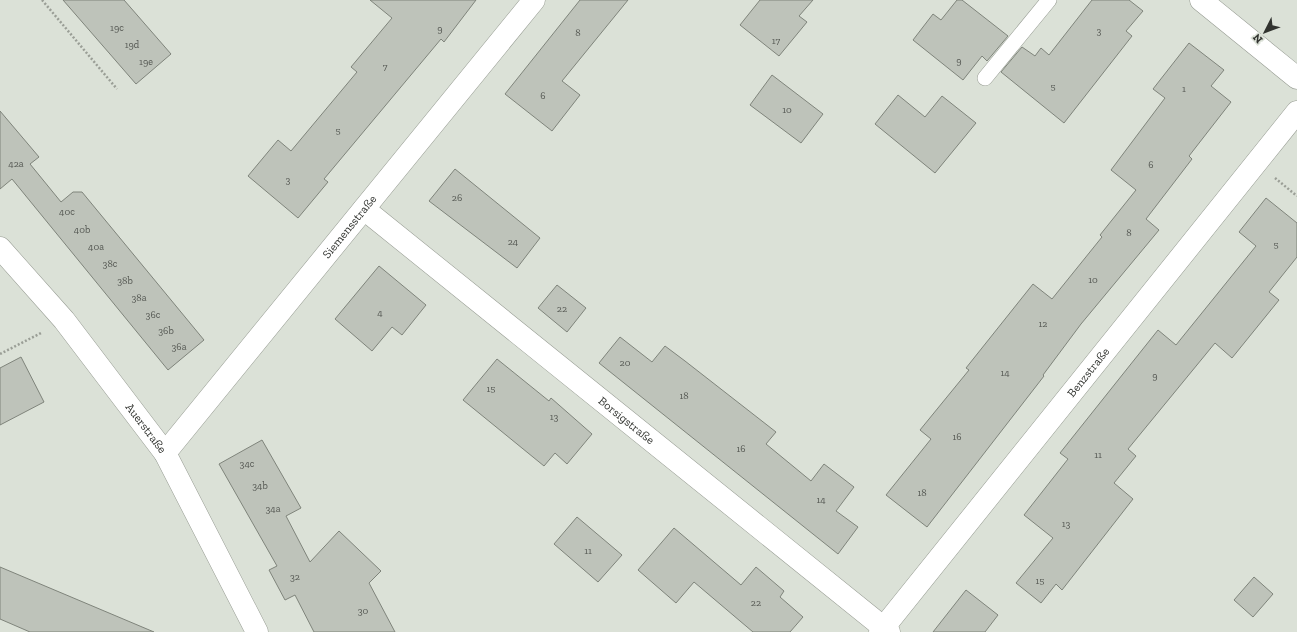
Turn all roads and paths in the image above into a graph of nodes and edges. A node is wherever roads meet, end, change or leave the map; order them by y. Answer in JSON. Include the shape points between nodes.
{"nodes":[{"id":1,"x":42,"y":0,"type":"edge"},
{"id":2,"x":534,"y":0,"type":"edge"},
{"id":3,"x":1049,"y":0,"type":"edge"},
{"id":4,"x":1201,"y":0,"type":"edge"},
{"id":5,"x":985,"y":78,"type":"dead end"},
{"id":6,"x":1297,"y":78,"type":"edge"},
{"id":7,"x":117,"y":89,"type":"dead end"},
{"id":8,"x":1297,"y":112,"type":"edge"},
{"id":9,"x":364,"y":209,"type":"junction"},
{"id":10,"x":0,"y":248,"type":"edge"},
{"id":11,"x":64,"y":320,"type":"junction"},
{"id":12,"x":0,"y":354,"type":"edge"},
{"id":13,"x":165,"y":453,"type":"junction"},
{"id":14,"x":884,"y":631,"type":"edge"},
{"id":15,"x":257,"y":632,"type":"edge"}],
"edges":[{"from":1,"to":7,"type":"path"},
{"from":2,"to":9,"type":"street","name":"Siemensstraße"},
{"from":3,"to":5,"type":"lane"},
{"from":4,"to":6,"type":"street"},
{"from":8,"to":14,"type":"street","name":"Benzstraße"},
{"from":9,"to":13,"type":"street","name":"Siemensstraße"},
{"from":9,"to":14,"type":"street","name":"Borsigstraße"},
{"from":10,"to":11,"type":"street","name":"Auerstraße"},
{"from":11,"to":12,"type":"path"},
{"from":11,"to":13,"type":"street","name":"Auerstraße"},
{"from":13,"to":15,"type":"street","name":"Auerstraße"}]}
